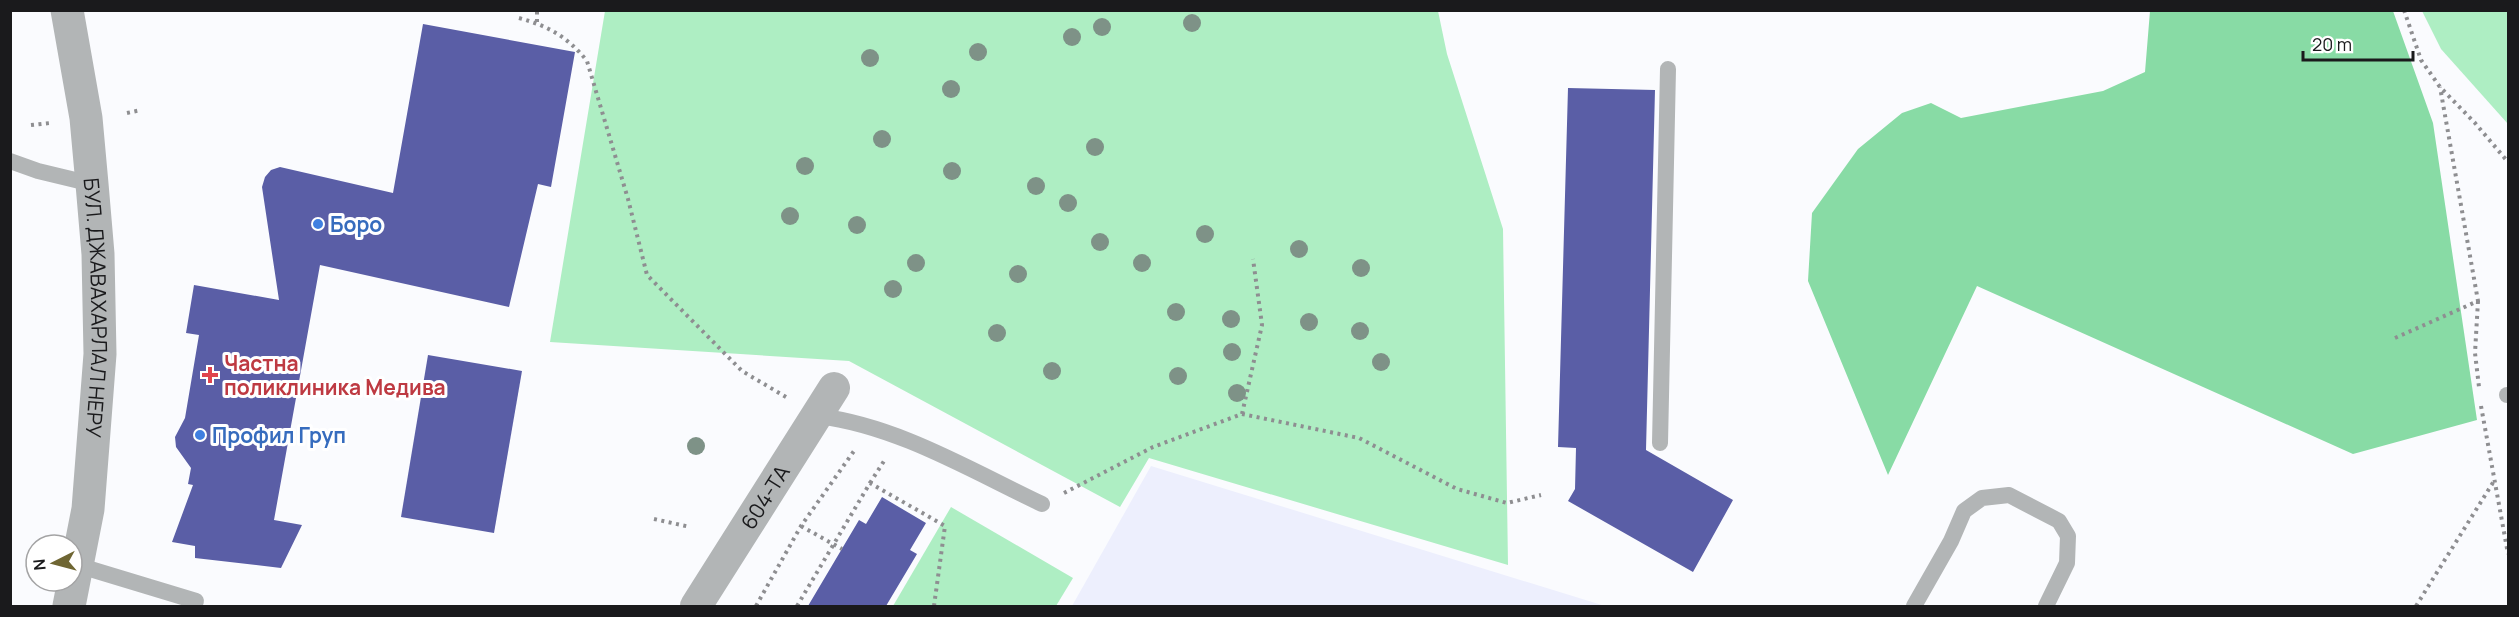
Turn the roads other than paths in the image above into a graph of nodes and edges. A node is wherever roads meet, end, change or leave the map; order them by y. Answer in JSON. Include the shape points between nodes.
{"nodes":[{"id":1,"x":67,"y":10,"type":"edge"},
{"id":2,"x":1668,"y":69,"type":"dead end"},
{"id":3,"x":10,"y":161,"type":"edge"},
{"id":4,"x":92,"y":184,"type":"junction"},
{"id":5,"x":834,"y":388,"type":"dead end"},
{"id":6,"x":818,"y":416,"type":"junction"},
{"id":7,"x":1660,"y":443,"type":"dead end"},
{"id":8,"x":1042,"y":504,"type":"road end"},
{"id":9,"x":83,"y":533,"type":"edge"},
{"id":10,"x":84,"y":567,"type":"edge"},
{"id":11,"x":194,"y":606,"type":"edge"},
{"id":12,"x":696,"y":606,"type":"edge"},
{"id":13,"x":1914,"y":606,"type":"edge"},
{"id":14,"x":2046,"y":606,"type":"edge"}],
"edges":[{"from":1,"to":4,"type":"street","name":"БУЛ. ДЖАВАХАРЛАЛ НЕРУ","via":[[86,118]]},
{"from":2,"to":7,"type":"lane"},
{"from":3,"to":4,"type":"lane"},
{"from":4,"to":9,"type":"street","name":"БУЛ. ДЖАВАХАРЛАЛ НЕРУ","via":[[98,254],[99,354]]},
{"from":5,"to":6,"type":"street","name":"604-ТА"},
{"from":6,"to":8,"type":"lane","via":[[900,436]]},
{"from":6,"to":12,"type":"street","name":"604-ТА"},
{"from":10,"to":11,"type":"lane","via":[[196,601]]},
{"from":13,"to":14,"type":"lane","via":[[1964,511],[1982,498],[2008,495],[2059,521],[2068,536],[2067,563]]}]}
